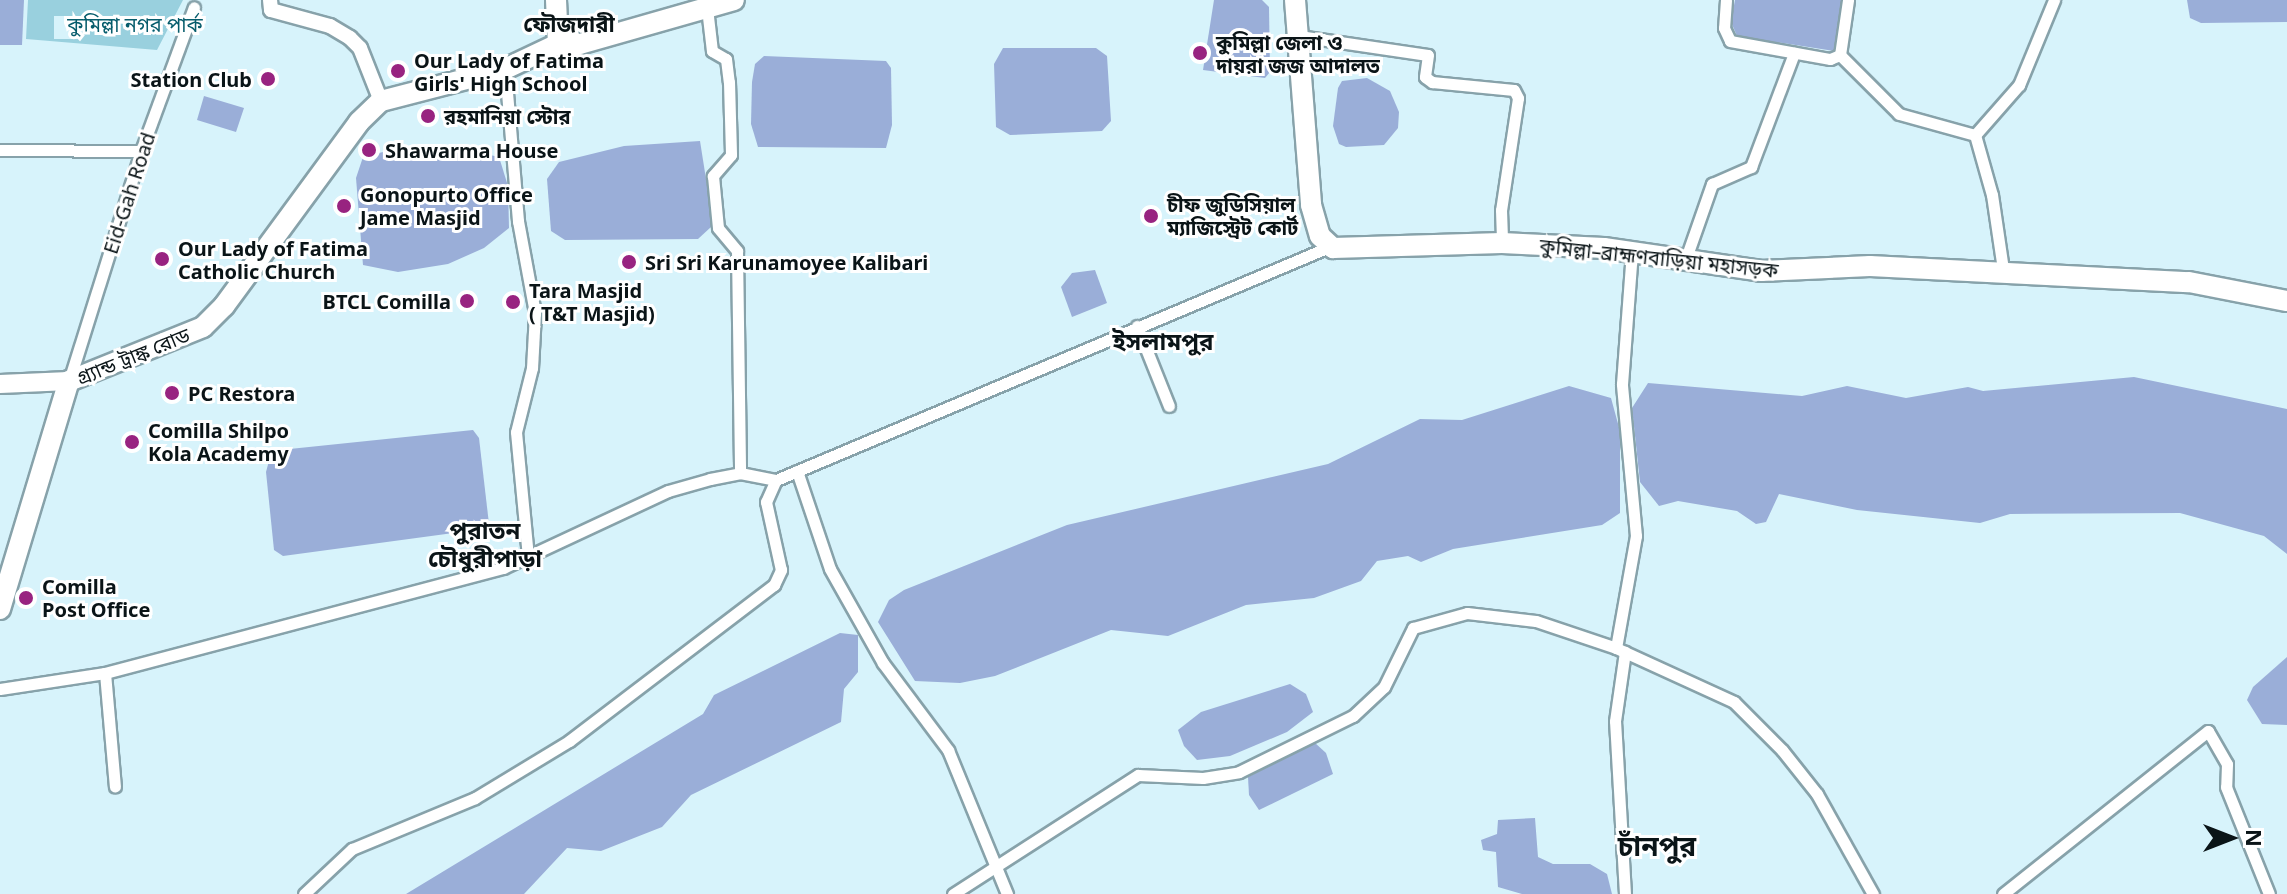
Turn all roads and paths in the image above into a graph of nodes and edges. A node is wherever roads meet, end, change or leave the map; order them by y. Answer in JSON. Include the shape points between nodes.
{"nodes":[{"id":1,"x":270,"y":0,"type":"edge"},
{"id":2,"x":556,"y":0,"type":"edge"},
{"id":3,"x":734,"y":0,"type":"edge"},
{"id":4,"x":1295,"y":0,"type":"edge"},
{"id":5,"x":1726,"y":0,"type":"edge"},
{"id":6,"x":1848,"y":0,"type":"edge"},
{"id":7,"x":2054,"y":0,"type":"edge"},
{"id":8,"x":700,"y":4,"type":"edge"},
{"id":9,"x":194,"y":7,"type":"dead end"},
{"id":10,"x":1299,"y":36,"type":"junction"},
{"id":11,"x":558,"y":44,"type":"junction"},
{"id":12,"x":1794,"y":53,"type":"junction"},
{"id":13,"x":1840,"y":55,"type":"junction"},
{"id":14,"x":505,"y":69,"type":"junction"},
{"id":15,"x":381,"y":101,"type":"junction"},
{"id":16,"x":1975,"y":135,"type":"junction"},
{"id":17,"x":0,"y":150,"type":"edge"},
{"id":18,"x":141,"y":151,"type":"junction"},
{"id":19,"x":1502,"y":243,"type":"junction"},
{"id":20,"x":1329,"y":247,"type":"junction"},
{"id":21,"x":1632,"y":251,"type":"junction"},
{"id":22,"x":1685,"y":261,"type":"junction"},
{"id":23,"x":2004,"y":276,"type":"junction"},
{"id":24,"x":2287,"y":301,"type":"edge"},
{"id":25,"x":1137,"y":326,"type":"junction"},
{"id":26,"x":69,"y":381,"type":"junction"},
{"id":27,"x":0,"y":384,"type":"edge"},
{"id":28,"x":1169,"y":406,"type":"dead end"},
{"id":29,"x":797,"y":471,"type":"junction"},
{"id":30,"x":740,"y":473,"type":"junction"},
{"id":31,"x":776,"y":480,"type":"junction"},
{"id":32,"x":528,"y":556,"type":"junction"},
{"id":33,"x":0,"y":609,"type":"edge"},
{"id":34,"x":1620,"y":650,"type":"junction"},
{"id":35,"x":105,"y":673,"type":"junction"},
{"id":36,"x":0,"y":689,"type":"edge"},
{"id":37,"x":115,"y":787,"type":"dead end"},
{"id":38,"x":993,"y":867,"type":"junction"},
{"id":39,"x":304,"y":894,"type":"edge"},
{"id":40,"x":953,"y":894,"type":"edge"},
{"id":41,"x":1007,"y":894,"type":"edge"},
{"id":42,"x":1625,"y":894,"type":"edge"},
{"id":43,"x":1873,"y":894,"type":"edge"},
{"id":44,"x":2003,"y":894,"type":"edge"},
{"id":45,"x":2269,"y":894,"type":"edge"}],
"edges":[{"from":1,"to":15,"type":"street","via":[[271,10],[330,26],[350,38],[360,48]]},
{"from":2,"to":11,"type":"highway"},
{"from":3,"to":8,"type":"highway"},
{"from":4,"to":10,"type":"highway"},
{"from":5,"to":12,"type":"street","via":[[1724,28],[1730,41]]},
{"from":6,"to":13,"type":"street"},
{"from":7,"to":16,"type":"street","via":[[2019,85]]},
{"from":8,"to":11,"type":"highway","via":[[580,44]]},
{"from":8,"to":30,"type":"street","via":[[712,51],[726,59],[729,82],[731,155],[713,176],[718,228],[737,251]]},
{"from":9,"to":18,"type":"street","name":"Eid-Gah Road"},
{"from":10,"to":19,"type":"street","via":[[1420,53],[1429,57],[1425,77],[1432,82],[1514,90],[1518,98],[1501,210]]},
{"from":10,"to":20,"type":"highway","via":[[1311,205]]},
{"from":11,"to":14,"type":"highway"},
{"from":12,"to":13,"type":"street","via":[[1830,59]]},
{"from":12,"to":22,"type":"street","via":[[1751,167],[1712,184]]},
{"from":13,"to":16,"type":"street","via":[[1899,114]]},
{"from":14,"to":15,"type":"highway"},
{"from":14,"to":32,"type":"street","via":[[518,221],[535,313],[532,368],[516,432]]},
{"from":15,"to":26,"type":"highway","name":"গ্র্যান্ড ট্রাঙ্ক রোড","via":[[359,122],[203,327]]},
{"from":16,"to":23,"type":"street","via":[[1992,195]]},
{"from":17,"to":18,"type":"street"},
{"from":18,"to":26,"type":"street","name":"Eid-Gah Road"},
{"from":19,"to":20,"type":"highway","name":"কুমিল্লা–ব্রাহ্মণবাড়িয়া মহাসড়ক","via":[[1352,251]]},
{"from":19,"to":21,"type":"highway","name":"কুমিল্লা–ব্রাহ্মণবাড়িয়া মহাসড়ক"},
{"from":20,"to":25,"type":"street"},
{"from":21,"to":22,"type":"highway","name":"কুমিল্লা–ব্রাহ্মণবাড়িয়া মহাসড়ক"},
{"from":21,"to":34,"type":"street","via":[[1622,384],[1636,536]]},
{"from":22,"to":23,"type":"highway","name":"কুমিল্লা–ব্রাহ্মণবাড়িয়া মহাসড়ক","via":[[1761,271],[1870,266]]},
{"from":23,"to":24,"type":"highway","name":"কুমিল্লা–ব্রাহ্মণবাড়িয়া মহাসড়ক","via":[[2189,282]]},
{"from":25,"to":28,"type":"street"},
{"from":25,"to":29,"type":"street"},
{"from":26,"to":27,"type":"main road"},
{"from":26,"to":33,"type":"highway","name":"গ্র্যান্ড ট্রাঙ্ক রোড"},
{"from":29,"to":31,"type":"street"},
{"from":29,"to":38,"type":"street","via":[[830,569],[883,663],[948,750]]},
{"from":30,"to":31,"type":"street"},
{"from":30,"to":32,"type":"street","via":[[668,491]]},
{"from":31,"to":39,"type":"street","via":[[766,502],[781,570],[774,585],[569,741],[475,798],[352,849]]},
{"from":32,"to":35,"type":"street","via":[[503,568]]},
{"from":34,"to":38,"type":"street","via":[[1502,614],[1430,620],[1413,628],[1384,687],[1353,716],[1239,772],[1203,778],[1138,775]]},
{"from":34,"to":42,"type":"street","via":[[1615,721]]},
{"from":34,"to":43,"type":"street","via":[[1734,702],[1760,727],[1817,794]]},
{"from":35,"to":36,"type":"street"},
{"from":35,"to":37,"type":"street"},
{"from":38,"to":40,"type":"street"},
{"from":38,"to":41,"type":"street"},
{"from":44,"to":45,"type":"street","via":[[2208,731],[2227,764],[2226,787]]}]}
